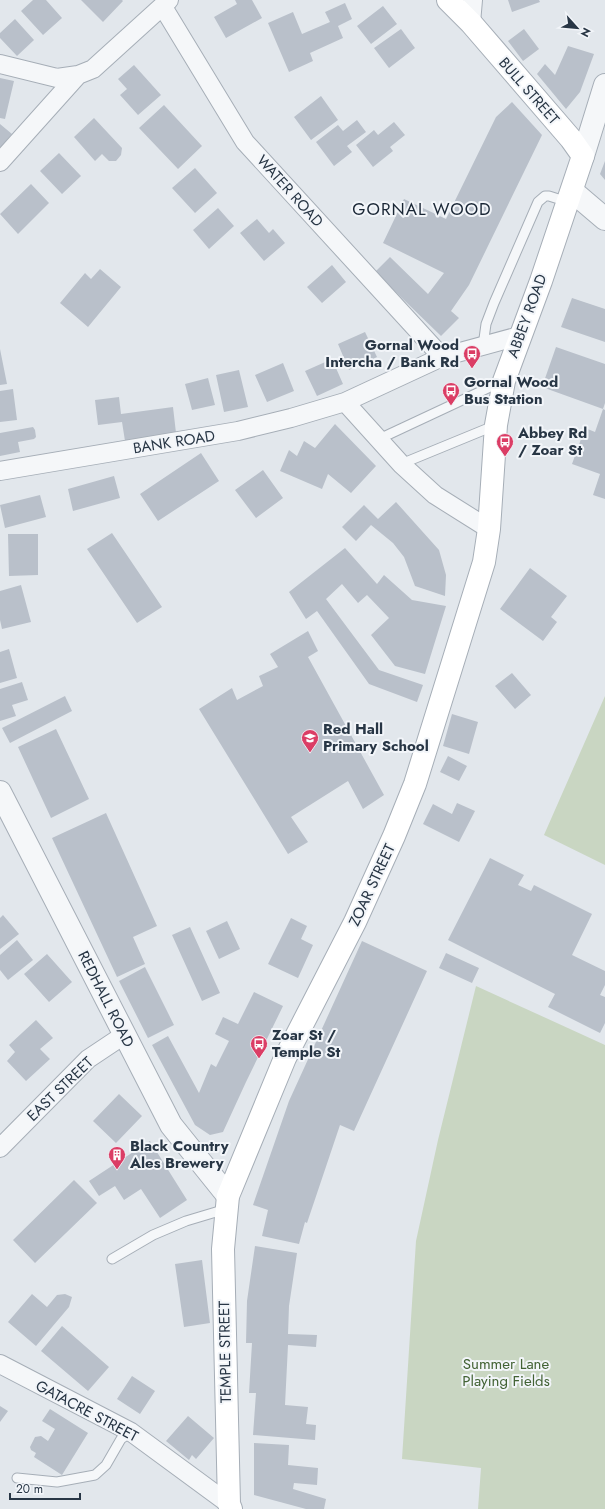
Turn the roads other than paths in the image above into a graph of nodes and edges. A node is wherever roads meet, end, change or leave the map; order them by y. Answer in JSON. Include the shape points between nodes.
{"nodes":[{"id":1,"x":448,"y":0,"type":"edge"},
{"id":2,"x":473,"y":0,"type":"edge"},
{"id":3,"x":166,"y":3,"type":"edge"},
{"id":4,"x":471,"y":23,"type":"junction"},
{"id":5,"x":0,"y":64,"type":"edge"},
{"id":6,"x":78,"y":75,"type":"junction"},
{"id":7,"x":605,"y":85,"type":"edge"},
{"id":8,"x":583,"y":156,"type":"junction"},
{"id":9,"x":0,"y":162,"type":"edge"},
{"id":10,"x":570,"y":197,"type":"junction"},
{"id":11,"x":605,"y":219,"type":"edge"},
{"id":12,"x":519,"y":336,"type":"junction"},
{"id":13,"x":482,"y":346,"type":"junction"},
{"id":14,"x":442,"y":357,"type":"junction"},
{"id":15,"x":504,"y":381,"type":"junction"},
{"id":16,"x":344,"y":402,"type":"junction"},
{"id":17,"x":496,"y":426,"type":"junction"},
{"id":18,"x":379,"y":439,"type":"junction"},
{"id":19,"x":401,"y":464,"type":"junction"},
{"id":20,"x":0,"y":471,"type":"edge"},
{"id":21,"x":489,"y":529,"type":"junction"},
{"id":22,"x":484,"y":562,"type":"joint"},
{"id":23,"x":0,"y":792,"type":"edge"},
{"id":24,"x":124,"y":1035,"type":"junction"},
{"id":25,"x":0,"y":1148,"type":"edge"},
{"id":26,"x":227,"y":1202,"type":"junction"},
{"id":27,"x":112,"y":1259,"type":"dead end"},
{"id":28,"x":0,"y":1364,"type":"edge"},
{"id":29,"x":130,"y":1432,"type":"junction"},
{"id":30,"x":17,"y":1478,"type":"dead end"},
{"id":31,"x":230,"y":1506,"type":"edge"}],
"edges":[{"from":1,"to":4,"type":"main road","name":"BULL STREET"},
{"from":2,"to":4,"type":"street"},
{"from":3,"to":6,"type":"street","name":"WATER ROAD","via":[[93,69]]},
{"from":3,"to":14,"type":"street","name":"WATER ROAD","via":[[245,142]]},
{"from":4,"to":8,"type":"main road","name":"BULL STREET"},
{"from":5,"to":6,"type":"street","via":[[57,78]]},
{"from":6,"to":9,"type":"street","name":"WATER ROAD"},
{"from":7,"to":8,"type":"street"},
{"from":8,"to":10,"type":"main road"},
{"from":10,"to":11,"type":"street"},
{"from":10,"to":12,"type":"main road","name":"ABBEY ROAD"},
{"from":10,"to":13,"type":"lane","via":[[545,196],[538,202],[494,303],[486,324]]},
{"from":12,"to":13,"type":"street","name":"BANK ROAD"},
{"from":12,"to":15,"type":"main road","name":"ABBEY ROAD"},
{"from":13,"to":14,"type":"street","name":"BANK ROAD"},
{"from":14,"to":16,"type":"street","name":"BANK ROAD"},
{"from":15,"to":17,"type":"main road","name":"ABBEY ROAD"},
{"from":15,"to":18,"type":"lane"},
{"from":16,"to":18,"type":"street"},
{"from":16,"to":20,"type":"street","name":"BANK ROAD","via":[[238,431]]},
{"from":17,"to":19,"type":"lane"},
{"from":17,"to":21,"type":"main road","name":"ABBEY ROAD"},
{"from":18,"to":19,"type":"street"},
{"from":19,"to":21,"type":"street","via":[[434,495]]},
{"from":21,"to":22,"type":"main road","name":"ABBEY ROAD"},
{"from":22,"to":26,"type":"main road","name":"ZOAR STREET","via":[[415,784],[355,922],[285,1058]]},
{"from":23,"to":24,"type":"street","name":"REDHALL ROAD"},
{"from":24,"to":25,"type":"street","name":"EAST STREET","via":[[88,1060]]},
{"from":24,"to":26,"type":"street","name":"REDHALL ROAD","via":[[171,1125]]},
{"from":26,"to":27,"type":"lane","via":[[153,1235]]},
{"from":26,"to":31,"type":"main road","name":"TEMPLE STREET","via":[[222,1248]]},
{"from":28,"to":29,"type":"street","name":"GATACRE STREET"},
{"from":29,"to":30,"type":"lane","via":[[121,1439],[106,1464],[95,1475],[57,1482]]},
{"from":29,"to":31,"type":"street","name":"GATACRE STREET"}]}
